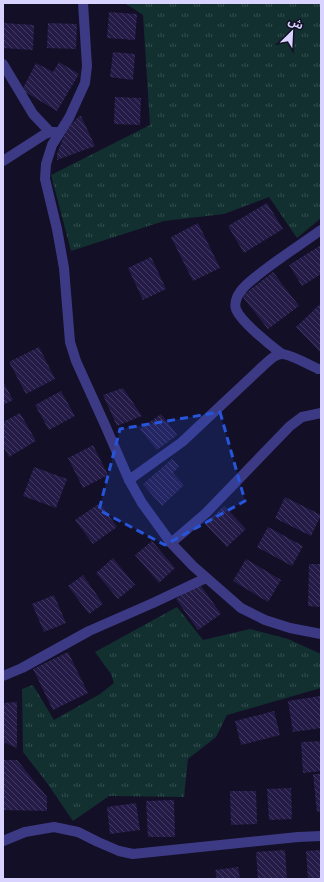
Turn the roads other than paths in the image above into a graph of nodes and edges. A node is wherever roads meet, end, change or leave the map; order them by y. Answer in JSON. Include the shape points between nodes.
{"nodes":[{"id":1,"x":83,"y":3,"type":"edge"},
{"id":2,"x":3,"y":64,"type":"edge"},
{"id":3,"x":50,"y":132,"type":"junction"},
{"id":4,"x":61,"y":132,"type":"junction"},
{"id":5,"x":3,"y":161,"type":"edge"},
{"id":6,"x":321,"y":230,"type":"edge"},
{"id":7,"x":282,"y":354,"type":"junction"},
{"id":8,"x":321,"y":369,"type":"edge"},
{"id":9,"x":321,"y":413,"type":"edge"},
{"id":10,"x":129,"y":480,"type":"junction"},
{"id":11,"x":171,"y":542,"type":"junction"},
{"id":12,"x":206,"y":578,"type":"junction"},
{"id":13,"x":321,"y":634,"type":"edge"},
{"id":14,"x":3,"y":676,"type":"edge"},
{"id":15,"x":321,"y":836,"type":"edge"},
{"id":16,"x":3,"y":841,"type":"edge"}],
"edges":[{"from":1,"to":4,"type":"street","via":[[87,66],[84,83]]},
{"from":2,"to":3,"type":"street","via":[[34,114]]},
{"from":3,"to":4,"type":"street"},
{"from":3,"to":5,"type":"street"},
{"from":4,"to":10,"type":"street","via":[[52,145],[46,164],[45,179],[64,268],[70,342]]},
{"from":6,"to":7,"type":"street","via":[[274,262],[246,285],[236,299],[235,308],[240,317]]},
{"from":7,"to":8,"type":"street"},
{"from":7,"to":10,"type":"street","via":[[274,356],[182,442]]},
{"from":9,"to":11,"type":"street","via":[[302,417],[290,426],[206,513]]},
{"from":10,"to":11,"type":"street","via":[[142,503]]},
{"from":11,"to":12,"type":"street"},
{"from":12,"to":13,"type":"street","via":[[241,608],[265,620]]},
{"from":12,"to":14,"type":"street","via":[[88,630],[22,668]]},
{"from":15,"to":16,"type":"street","via":[[133,854],[119,851],[78,832],[54,827],[25,832]]}]}
